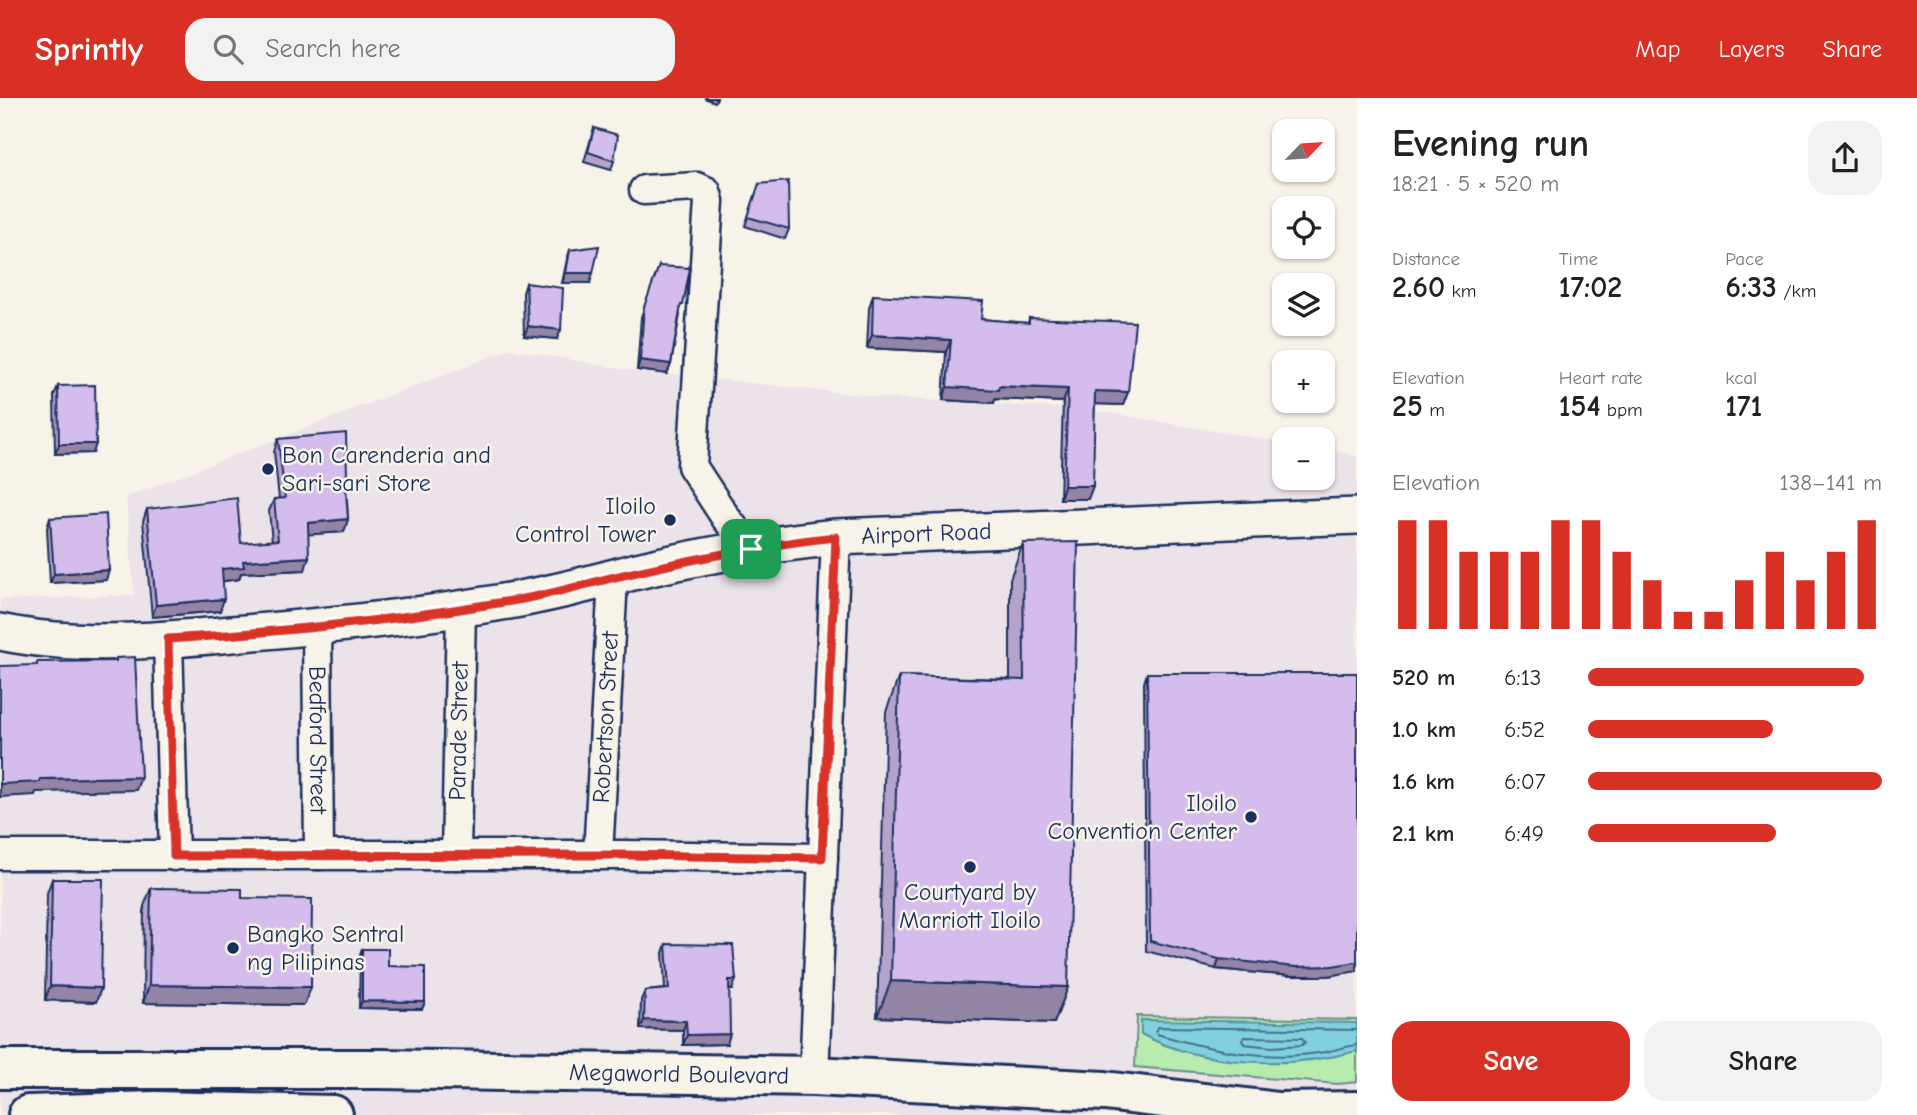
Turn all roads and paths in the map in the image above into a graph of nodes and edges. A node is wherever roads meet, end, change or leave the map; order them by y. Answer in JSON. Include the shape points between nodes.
{"nodes":[{"id":1,"x":644,"y":190,"type":"dead end"},
{"id":2,"x":1357,"y":516,"type":"edge"},
{"id":3,"x":836,"y":537,"type":"junction"},
{"id":4,"x":751,"y":549,"type":"junction"},
{"id":5,"x":613,"y":579,"type":"junction"},
{"id":6,"x":461,"y":609,"type":"junction"},
{"id":7,"x":317,"y":626,"type":"junction"},
{"id":8,"x":0,"y":632,"type":"edge"},
{"id":9,"x":168,"y":639,"type":"junction"},
{"id":10,"x":0,"y":855,"type":"edge"},
{"id":11,"x":319,"y":855,"type":"junction"},
{"id":12,"x":456,"y":855,"type":"junction"},
{"id":13,"x":598,"y":855,"type":"junction"},
{"id":14,"x":174,"y":856,"type":"junction"},
{"id":15,"x":822,"y":858,"type":"junction"},
{"id":16,"x":0,"y":1069,"type":"edge"},
{"id":17,"x":814,"y":1076,"type":"junction"},
{"id":18,"x":1357,"y":1111,"type":"edge"},
{"id":19,"x":28,"y":1115,"type":"edge"},
{"id":20,"x":333,"y":1115,"type":"edge"}],
"edges":[{"from":1,"to":4,"type":"street","via":[[697,187],[706,191],[709,201],[692,466]]},
{"from":2,"to":3,"type":"street","name":"Airport Road"},
{"from":3,"to":4,"type":"street","name":"Airport Road"},
{"from":3,"to":15,"type":"street"},
{"from":4,"to":5,"type":"street","name":"Airport Road"},
{"from":5,"to":6,"type":"street","name":"Airport Road"},
{"from":5,"to":13,"type":"street","name":"Robertson Street"},
{"from":6,"to":7,"type":"street","name":"Airport Road"},
{"from":6,"to":12,"type":"street","name":"Parade Street"},
{"from":7,"to":9,"type":"street","name":"Airport Road"},
{"from":7,"to":11,"type":"street","name":"Bedford Street"},
{"from":8,"to":9,"type":"street","name":"Airport Road","via":[[34,639]]},
{"from":9,"to":14,"type":"street"},
{"from":10,"to":14,"type":"street"},
{"from":11,"to":12,"type":"street"},
{"from":11,"to":14,"type":"street"},
{"from":12,"to":13,"type":"street"},
{"from":13,"to":15,"type":"street"},
{"from":15,"to":17,"type":"street"},
{"from":16,"to":17,"type":"main road","name":"Megaworld Boulevard"},
{"from":17,"to":18,"type":"main road","name":"Megaworld Boulevard","via":[[1105,1091],[1278,1112]]},
{"from":19,"to":20,"type":"main road","via":[[155,1111]]}]}
